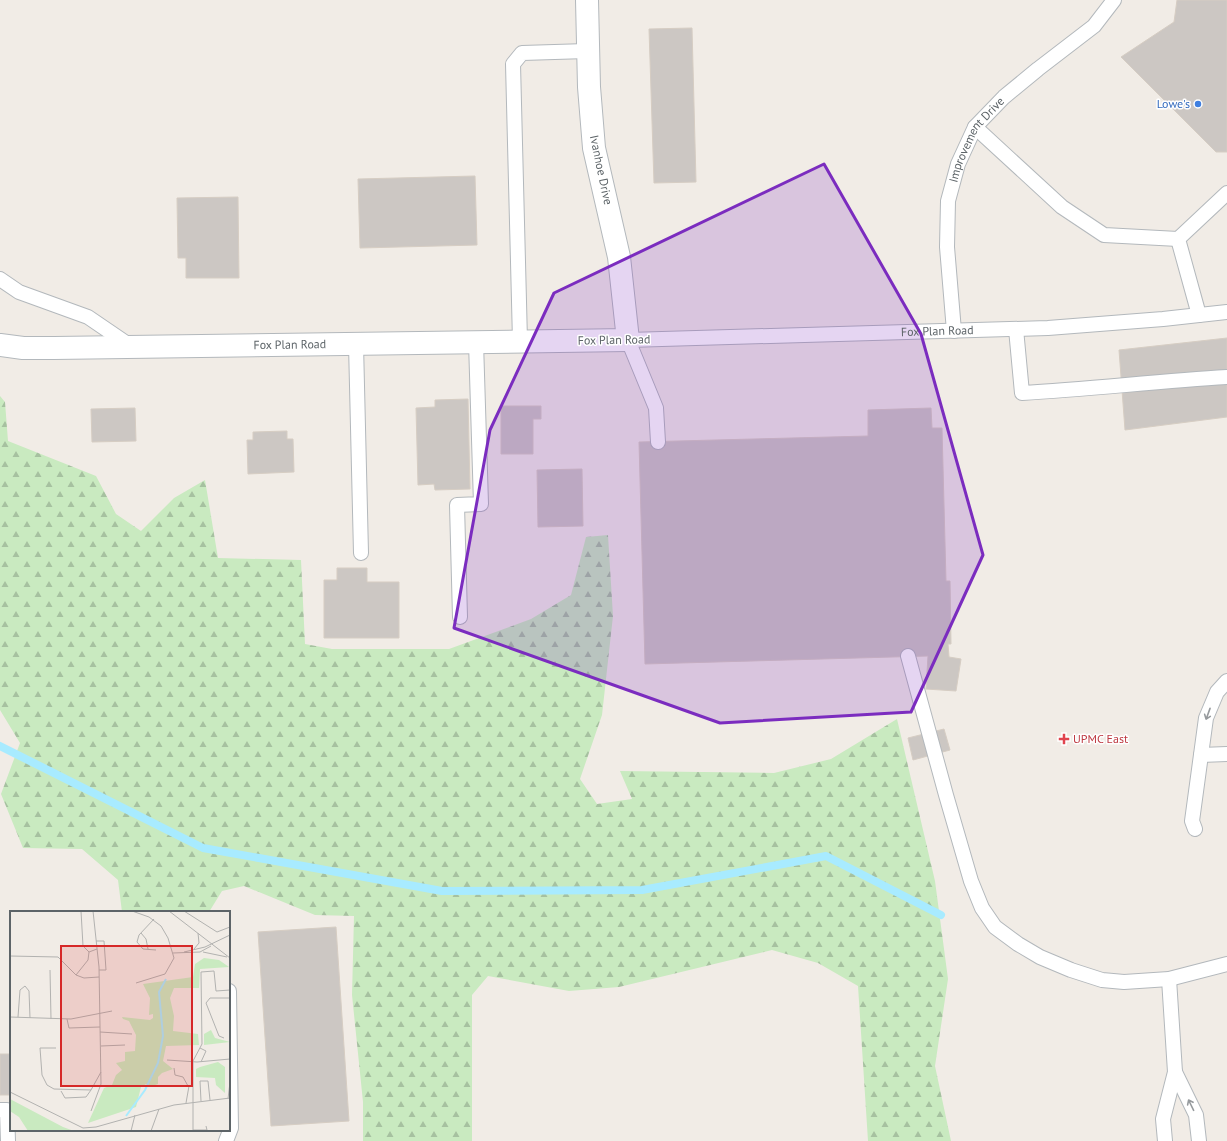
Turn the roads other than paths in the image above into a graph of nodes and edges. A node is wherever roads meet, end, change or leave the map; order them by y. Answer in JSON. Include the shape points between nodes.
{"nodes":[{"id":1,"x":587,"y":0,"type":"edge"},
{"id":2,"x":1114,"y":0,"type":"edge"},
{"id":3,"x":587,"y":51,"type":"junction"},
{"id":4,"x":975,"y":127,"type":"junction"},
{"id":5,"x":1227,"y":193,"type":"edge"},
{"id":6,"x":1178,"y":239,"type":"junction"},
{"id":7,"x":0,"y":279,"type":"edge"},
{"id":8,"x":1227,"y":312,"type":"edge"},
{"id":9,"x":1199,"y":315,"type":"junction"},
{"id":10,"x":1016,"y":329,"type":"junction"},
{"id":11,"x":954,"y":331,"type":"junction"},
{"id":12,"x":628,"y":340,"type":"junction"},
{"id":13,"x":520,"y":341,"type":"junction"},
{"id":14,"x":476,"y":342,"type":"junction"},
{"id":15,"x":0,"y":344,"type":"edge"},
{"id":16,"x":356,"y":344,"type":"junction"},
{"id":17,"x":132,"y":347,"type":"junction"},
{"id":18,"x":1227,"y":377,"type":"edge"},
{"id":19,"x":658,"y":442,"type":"dead end"},
{"id":20,"x":361,"y":553,"type":"dead end"},
{"id":21,"x":460,"y":617,"type":"dead end"},
{"id":22,"x":908,"y":656,"type":"dead end"},
{"id":23,"x":1227,"y":681,"type":"edge"},
{"id":24,"x":1227,"y":754,"type":"edge"},
{"id":25,"x":1201,"y":755,"type":"junction"},
{"id":26,"x":1195,"y":829,"type":"dead end"},
{"id":27,"x":1227,"y":964,"type":"edge"},
{"id":28,"x":1169,"y":979,"type":"junction"},
{"id":29,"x":230,"y":1060,"type":"edge"},
{"id":30,"x":1175,"y":1072,"type":"junction"},
{"id":31,"x":6,"y":1110,"type":"edge"},
{"id":32,"x":230,"y":1131,"type":"edge"},
{"id":33,"x":230,"y":1131,"type":"edge"},
{"id":34,"x":8,"y":1141,"type":"edge"},
{"id":35,"x":226,"y":1141,"type":"edge"},
{"id":36,"x":1165,"y":1141,"type":"edge"},
{"id":37,"x":1199,"y":1141,"type":"edge"}],
"edges":[{"from":1,"to":3,"type":"street","name":"Ivanhoe Drive"},
{"from":2,"to":4,"type":"lane","name":"Improvement Drive","via":[[1094,26],[1038,68]]},
{"from":3,"to":12,"type":"street","name":"Ivanhoe Drive","via":[[594,148],[619,257]]},
{"from":3,"to":13,"type":"lane","via":[[522,52],[513,64]]},
{"from":4,"to":6,"type":"lane","via":[[1062,207],[1104,235]]},
{"from":4,"to":11,"type":"lane","name":"Improvement Drive","via":[[958,164],[948,201],[947,247]]},
{"from":5,"to":6,"type":"lane"},
{"from":6,"to":9,"type":"lane"},
{"from":7,"to":17,"type":"lane","via":[[19,292],[88,317]]},
{"from":8,"to":9,"type":"lane","name":"Fox Plan Road"},
{"from":9,"to":10,"type":"lane","name":"Fox Plan Road","via":[[1163,320]]},
{"from":10,"to":11,"type":"lane","name":"Fox Plan Road"},
{"from":10,"to":18,"type":"lane","via":[[1022,393]]},
{"from":11,"to":12,"type":"lane","name":"Fox Plan Road"},
{"from":12,"to":13,"type":"street","name":"Fox Plan Road"},
{"from":12,"to":19,"type":"lane","via":[[656,408]]},
{"from":13,"to":14,"type":"street","name":"Fox Plan Road"},
{"from":14,"to":16,"type":"street","name":"Fox Plan Road"},
{"from":14,"to":21,"type":"lane","via":[[481,504],[457,505]]},
{"from":15,"to":17,"type":"street","name":"Fox Plan Road","via":[[23,348]]},
{"from":16,"to":17,"type":"street","name":"Fox Plan Road"},
{"from":16,"to":20,"type":"lane"},
{"from":22,"to":28,"type":"lane","via":[[971,881],[982,908],[995,927],[1040,957],[1102,980],[1124,982]]},
{"from":23,"to":25,"type":"lane","one_way":true,"via":[[1217,692],[1206,718]]},
{"from":24,"to":25,"type":"lane"},
{"from":25,"to":26,"type":"lane","via":[[1192,821]]},
{"from":27,"to":28,"type":"lane"},
{"from":28,"to":30,"type":"lane"},
{"from":29,"to":32,"type":"lane"},
{"from":30,"to":36,"type":"lane","via":[[1163,1119]]},
{"from":37,"to":30,"type":"lane","one_way":true,"via":[[1196,1115]]},
{"from":31,"to":34,"type":"lane"},
{"from":33,"to":35,"type":"lane"}]}
